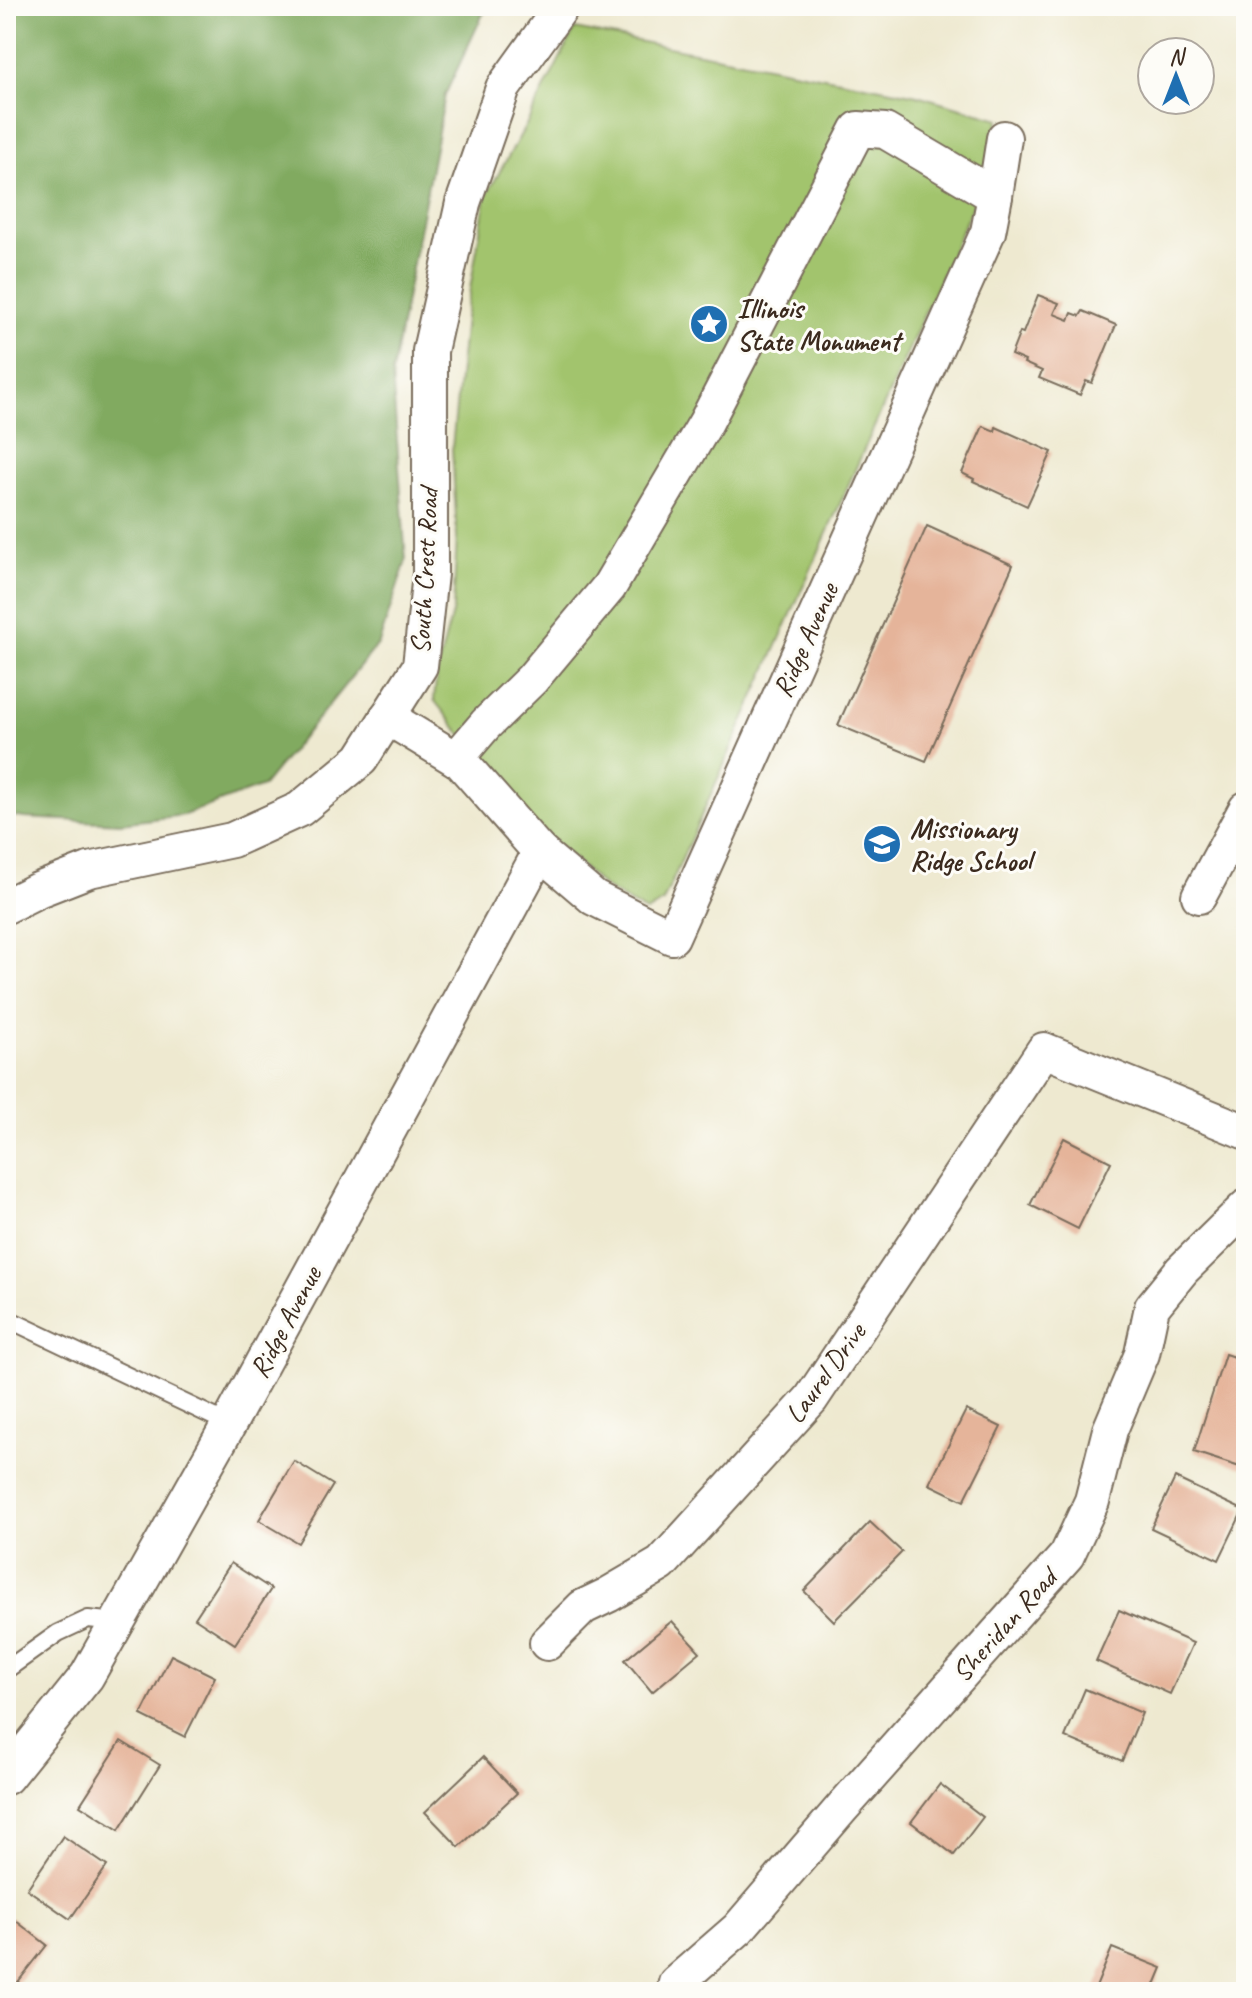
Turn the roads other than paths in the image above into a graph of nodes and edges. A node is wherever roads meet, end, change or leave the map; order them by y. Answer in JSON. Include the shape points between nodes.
{"nodes":[{"id":1,"x":562,"y":6,"type":"edge"},
{"id":2,"x":1004,"y":138,"type":"dead end"},
{"id":3,"x":995,"y":196,"type":"junction"},
{"id":4,"x":387,"y":717,"type":"junction"},
{"id":5,"x":456,"y":759,"type":"junction"},
{"id":6,"x":1246,"y":809,"type":"edge"},
{"id":7,"x":540,"y":852,"type":"junction"},
{"id":8,"x":1199,"y":896,"type":"dead end"},
{"id":9,"x":6,"y":906,"type":"edge"},
{"id":10,"x":1246,"y":1132,"type":"edge"},
{"id":11,"x":1246,"y":1207,"type":"edge"},
{"id":12,"x":8,"y":1319,"type":"dead end"},
{"id":13,"x":229,"y":1424,"type":"junction"},
{"id":14,"x":117,"y":1622,"type":"junction"},
{"id":15,"x":547,"y":1643,"type":"dead end"},
{"id":16,"x":6,"y":1670,"type":"edge"},
{"id":17,"x":6,"y":1777,"type":"edge"},
{"id":18,"x":674,"y":1992,"type":"edge"}],
"edges":[{"from":1,"to":4,"type":"street","name":"South Crest Road","via":[[503,88],[463,203],[430,351],[430,574],[420,666]]},
{"from":2,"to":3,"type":"street","name":"Ridge Avenue"},
{"from":3,"to":5,"type":"street","via":[[885,131],[858,129],[705,424],[609,587]]},
{"from":3,"to":7,"type":"street","name":"Ridge Avenue","via":[[988,232],[672,937],[594,898]]},
{"from":4,"to":5,"type":"street","name":"Ridge Avenue"},
{"from":4,"to":9,"type":"street","name":"South Crest Road","via":[[361,759],[300,809],[232,840],[89,870]]},
{"from":5,"to":7,"type":"street","name":"Ridge Avenue"},
{"from":6,"to":8,"type":"street"},
{"from":7,"to":13,"type":"street","name":"Ridge Avenue"},
{"from":10,"to":15,"type":"street","name":"Laurel Drive","via":[[1044,1050],[811,1399],[661,1564],[583,1607]]},
{"from":11,"to":18,"type":"street","name":"Sheridan Road","via":[[1152,1307],[1142,1354],[1110,1430],[1092,1501],[1067,1555],[738,1929],[676,1983]]},
{"from":12,"to":13,"type":"lane"},
{"from":13,"to":14,"type":"street","name":"Ridge Avenue"},
{"from":14,"to":16,"type":"lane","via":[[88,1619]]},
{"from":14,"to":17,"type":"street","name":"Ridge Avenue","via":[[87,1676]]}]}
